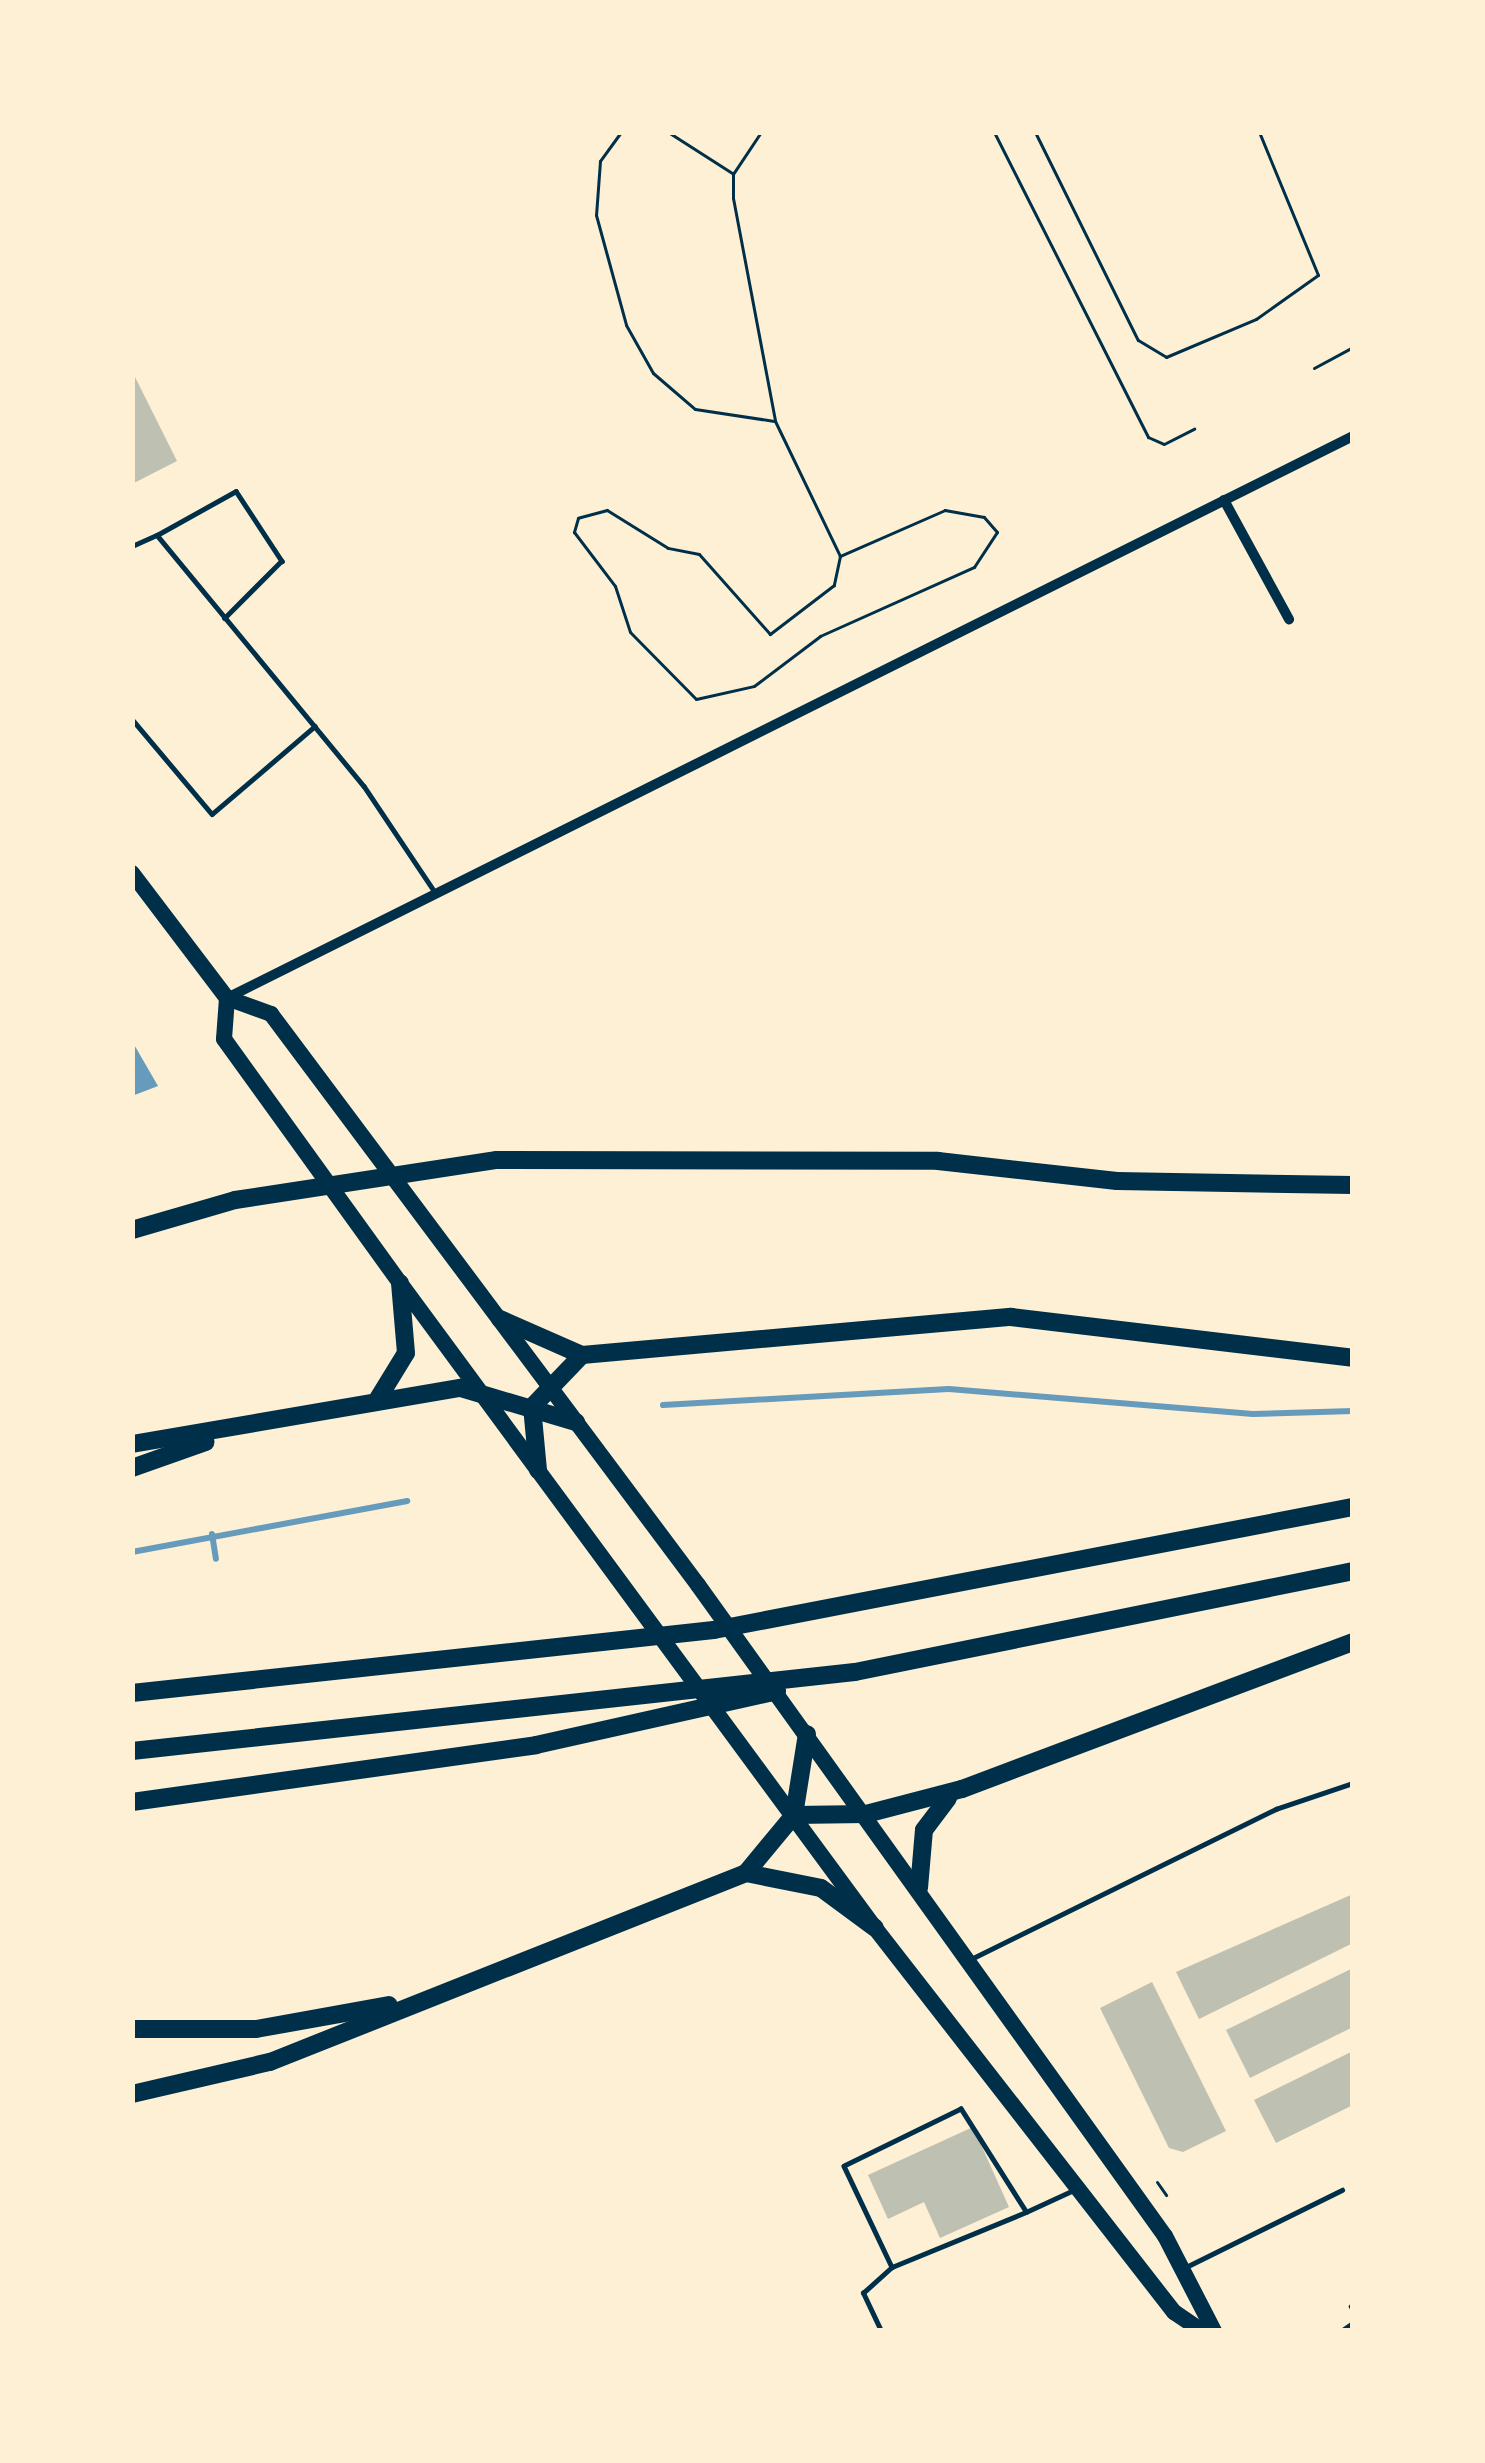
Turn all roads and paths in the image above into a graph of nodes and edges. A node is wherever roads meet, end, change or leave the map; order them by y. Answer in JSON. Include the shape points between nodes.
{"nodes":[{"id":1,"x":621,"y":132,"type":"edge"},
{"id":2,"x":668,"y":132,"type":"edge"},
{"id":3,"x":761,"y":132,"type":"edge"},
{"id":4,"x":994,"y":132,"type":"edge"},
{"id":5,"x":1036,"y":132,"type":"edge"},
{"id":6,"x":1259,"y":132,"type":"edge"},
{"id":7,"x":733,"y":174,"type":"junction"},
{"id":8,"x":1353,"y":347,"type":"edge"},
{"id":9,"x":1314,"y":368,"type":"dead end"},
{"id":10,"x":776,"y":421,"type":"junction"},
{"id":11,"x":1194,"y":429,"type":"dead end"},
{"id":12,"x":1353,"y":436,"type":"edge"},
{"id":13,"x":1224,"y":500,"type":"junction"},
{"id":14,"x":157,"y":536,"type":"junction"},
{"id":15,"x":132,"y":546,"type":"edge"},
{"id":16,"x":840,"y":556,"type":"junction"},
{"id":17,"x":226,"y":618,"type":"junction"},
{"id":18,"x":1289,"y":619,"type":"dead end"},
{"id":19,"x":132,"y":719,"type":"edge"},
{"id":20,"x":315,"y":726,"type":"junction"},
{"id":21,"x":132,"y":873,"type":"edge"},
{"id":22,"x":433,"y":890,"type":"junction"},
{"id":23,"x":226,"y":998,"type":"junction"},
{"id":24,"x":1353,"y":1185,"type":"edge"},
{"id":25,"x":132,"y":1230,"type":"edge"},
{"id":26,"x":400,"y":1283,"type":"junction"},
{"id":27,"x":500,"y":1319,"type":"junction"},
{"id":28,"x":582,"y":1355,"type":"junction"},
{"id":29,"x":1353,"y":1358,"type":"edge"},
{"id":30,"x":549,"y":1386,"type":"junction"},
{"id":31,"x":478,"y":1389,"type":"junction"},
{"id":32,"x":376,"y":1402,"type":"junction"},
{"id":33,"x":532,"y":1407,"type":"junction"},
{"id":34,"x":576,"y":1422,"type":"junction"},
{"id":35,"x":250,"y":1427,"type":"junction"},
{"id":36,"x":132,"y":1444,"type":"edge"},
{"id":37,"x":132,"y":1468,"type":"edge"},
{"id":38,"x":538,"y":1470,"type":"junction"},
{"id":39,"x":1353,"y":1508,"type":"edge"},
{"id":40,"x":1353,"y":1571,"type":"edge"},
{"id":41,"x":1353,"y":1642,"type":"edge"},
{"id":42,"x":855,"y":1672,"type":"junction"},
{"id":43,"x":132,"y":1693,"type":"edge"},
{"id":44,"x":808,"y":1734,"type":"junction"},
{"id":45,"x":132,"y":1750,"type":"edge"},
{"id":46,"x":1353,"y":1784,"type":"edge"},
{"id":47,"x":962,"y":1789,"type":"junction"},
{"id":48,"x":132,"y":1802,"type":"edge"},
{"id":49,"x":866,"y":1814,"type":"junction"},
{"id":50,"x":794,"y":1815,"type":"junction"},
{"id":51,"x":746,"y":1873,"type":"junction"},
{"id":52,"x":919,"y":1888,"type":"junction"},
{"id":53,"x":875,"y":1928,"type":"junction"},
{"id":54,"x":970,"y":1960,"type":"junction"},
{"id":55,"x":437,"y":1994,"type":"junction"},
{"id":56,"x":132,"y":2029,"type":"edge"},
{"id":57,"x":132,"y":2094,"type":"edge"},
{"id":58,"x":1157,"y":2182,"type":"dead end"},
{"id":59,"x":1078,"y":2188,"type":"junction"},
{"id":60,"x":1342,"y":2190,"type":"dead end"},
{"id":61,"x":1166,"y":2195,"type":"dead end"},
{"id":62,"x":1026,"y":2212,"type":"junction"},
{"id":63,"x":892,"y":2267,"type":"junction"},
{"id":64,"x":1186,"y":2267,"type":"junction"},
{"id":65,"x":1353,"y":2323,"type":"edge"},
{"id":66,"x":880,"y":2331,"type":"edge"},
{"id":67,"x":1202,"y":2331,"type":"edge"},
{"id":68,"x":1214,"y":2331,"type":"edge"},
{"id":69,"x":1341,"y":2331,"type":"edge"}],
"edges":[{"from":1,"to":10,"type":"path","via":[[600,161],[596,215],[626,326],[653,373],[695,409]]},
{"from":2,"to":7,"type":"path"},
{"from":3,"to":7,"type":"path"},
{"from":4,"to":11,"type":"path","via":[[1148,437],[1164,444]]},
{"from":5,"to":6,"type":"path","via":[[1138,340],[1166,357],[1256,319],[1318,275]]},
{"from":7,"to":10,"type":"path"},
{"from":8,"to":9,"type":"path"},
{"from":10,"to":16,"type":"path"},
{"from":12,"to":13,"type":"street"},
{"from":13,"to":18,"type":"street"},
{"from":13,"to":22,"type":"street"},
{"from":14,"to":15,"type":"lane"},
{"from":14,"to":17,"type":"lane"},
{"from":14,"to":17,"type":"lane","via":[[236,491],[282,561]]},
{"from":16,"to":16,"type":"path","via":[[945,510],[984,517],[997,532],[974,567],[820,636],[754,686],[696,698],[630,632],[615,586],[574,532],[578,518],[607,510],[668,548],[699,554],[770,634],[826,600]]},
{"from":17,"to":20,"type":"lane"},
{"from":19,"to":20,"type":"lane","via":[[212,814]]},
{"from":20,"to":22,"type":"lane"},
{"from":21,"to":23,"type":"main road"},
{"from":22,"to":23,"type":"street"},
{"from":23,"to":26,"type":"main road","via":[[224,1040]]},
{"from":23,"to":27,"type":"main road","via":[[271,1014]]},
{"from":24,"to":25,"type":"highway","via":[[1117,1181],[938,1161],[497,1160],[235,1200]]},
{"from":26,"to":31,"type":"main road"},
{"from":26,"to":32,"type":"highway","via":[[406,1353]]},
{"from":27,"to":28,"type":"highway"},
{"from":27,"to":30,"type":"main road"},
{"from":28,"to":29,"type":"highway","via":[[1011,1317]]},
{"from":28,"to":30,"type":"highway"},
{"from":30,"to":33,"type":"highway"},
{"from":30,"to":34,"type":"main road"},
{"from":31,"to":32,"type":"highway"},
{"from":31,"to":33,"type":"highway"},
{"from":31,"to":38,"type":"main road"},
{"from":32,"to":35,"type":"highway"},
{"from":33,"to":34,"type":"highway"},
{"from":33,"to":38,"type":"highway"},
{"from":34,"to":44,"type":"main road"},
{"from":35,"to":36,"type":"highway"},
{"from":35,"to":37,"type":"highway"},
{"from":38,"to":50,"type":"main road"},
{"from":39,"to":43,"type":"highway","via":[[826,1612],[605,1645]]},
{"from":40,"to":42,"type":"highway"},
{"from":41,"to":47,"type":"highway"},
{"from":42,"to":45,"type":"highway"},
{"from":42,"to":48,"type":"highway","via":[[643,1722]]},
{"from":44,"to":49,"type":"main road"},
{"from":44,"to":50,"type":"highway"},
{"from":46,"to":54,"type":"lane","via":[[1276,1809]]},
{"from":47,"to":49,"type":"highway"},
{"from":47,"to":52,"type":"highway","via":[[932,1809]]},
{"from":49,"to":50,"type":"highway"},
{"from":49,"to":52,"type":"main road"},
{"from":50,"to":51,"type":"highway"},
{"from":50,"to":53,"type":"main road"},
{"from":51,"to":53,"type":"highway","via":[[821,1888]]},
{"from":51,"to":55,"type":"highway"},
{"from":52,"to":54,"type":"main road"},
{"from":53,"to":59,"type":"main road"},
{"from":54,"to":64,"type":"main road"},
{"from":55,"to":56,"type":"highway","via":[[256,2029]]},
{"from":55,"to":57,"type":"highway","via":[[270,2062]]},
{"from":58,"to":61,"type":"path"},
{"from":59,"to":62,"type":"lane"},
{"from":59,"to":67,"type":"main road","via":[[1174,2312]]},
{"from":60,"to":64,"type":"lane"},
{"from":62,"to":63,"type":"lane"},
{"from":62,"to":63,"type":"lane","via":[[961,2109],[844,2166]]},
{"from":63,"to":66,"type":"lane","via":[[863,2294]]},
{"from":64,"to":68,"type":"main road"},
{"from":65,"to":69,"type":"lane"}]}
